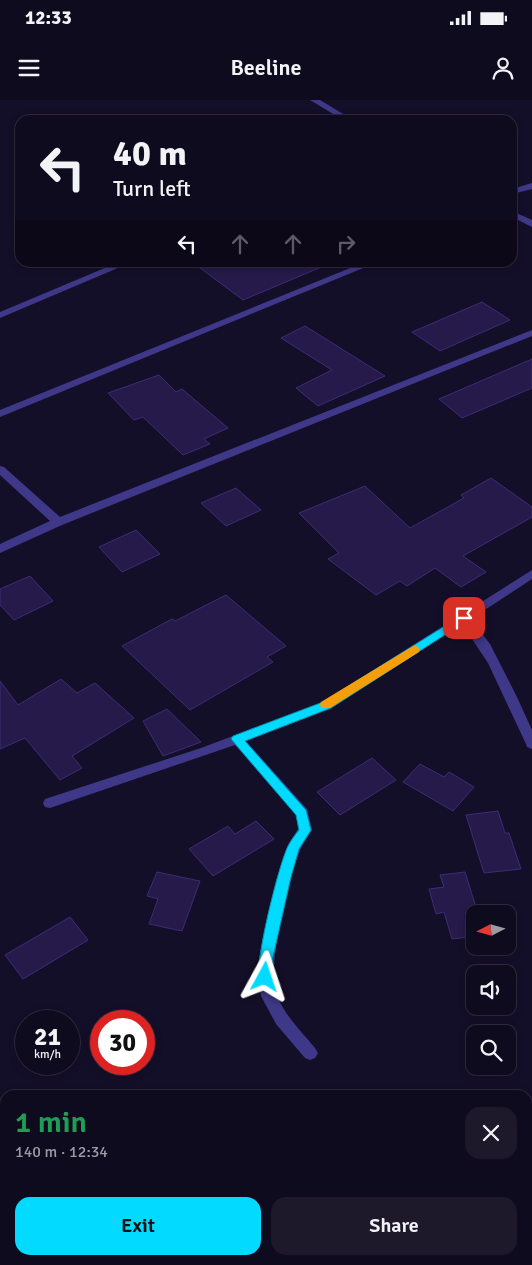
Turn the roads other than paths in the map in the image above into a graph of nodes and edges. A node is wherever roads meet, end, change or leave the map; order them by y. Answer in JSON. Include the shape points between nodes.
{"nodes":[{"id":1,"x":314,"y":100,"type":"edge"},
{"id":2,"x":340,"y":115,"type":"edge"},
{"id":3,"x":532,"y":186,"type":"edge"},
{"id":4,"x":517,"y":190,"type":"edge"},
{"id":5,"x":517,"y":216,"type":"edge"},
{"id":6,"x":532,"y":224,"type":"edge"},
{"id":7,"x":115,"y":267,"type":"edge"},
{"id":8,"x":362,"y":267,"type":"edge"},
{"id":9,"x":0,"y":315,"type":"edge"},
{"id":10,"x":532,"y":332,"type":"edge"},
{"id":11,"x":0,"y":414,"type":"edge"},
{"id":12,"x":0,"y":470,"type":"edge"},
{"id":13,"x":58,"y":522,"type":"junction"},
{"id":14,"x":0,"y":549,"type":"edge"},
{"id":15,"x":532,"y":574,"type":"edge"},
{"id":16,"x":464,"y":618,"type":"junction"},
{"id":17,"x":237,"y":739,"type":"junction"},
{"id":18,"x":532,"y":744,"type":"edge"},
{"id":19,"x":50,"y":803,"type":"dead end"},
{"id":20,"x":310,"y":1053,"type":"dead end"}],
"edges":[{"from":1,"to":2,"type":"street"},
{"from":3,"to":4,"type":"street"},
{"from":5,"to":6,"type":"street"},
{"from":7,"to":9,"type":"street"},
{"from":8,"to":11,"type":"street"},
{"from":10,"to":13,"type":"street"},
{"from":12,"to":13,"type":"street"},
{"from":13,"to":14,"type":"street"},
{"from":15,"to":16,"type":"street"},
{"from":16,"to":17,"type":"street","via":[[327,705]]},
{"from":16,"to":18,"type":"street","via":[[490,652]]},
{"from":17,"to":19,"type":"street"},
{"from":17,"to":20,"type":"street","via":[[302,813],[305,830],[294,847],[284,877],[266,957],[265,977],[280,1019]]}]}
